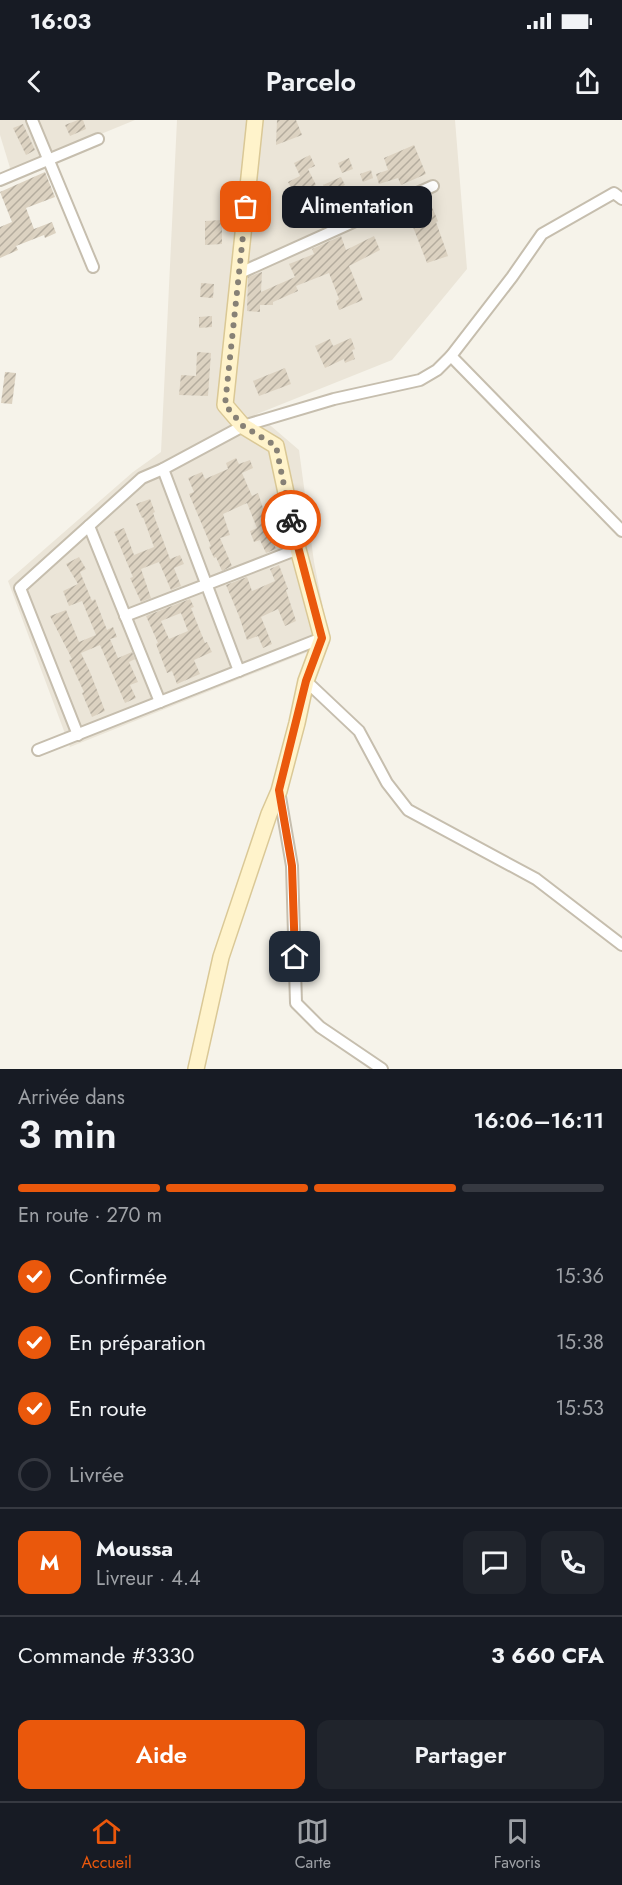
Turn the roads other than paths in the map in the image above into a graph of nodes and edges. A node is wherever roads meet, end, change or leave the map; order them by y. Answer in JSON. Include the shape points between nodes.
{"nodes":[{"id":1,"x":32,"y":120,"type":"edge"},
{"id":2,"x":255,"y":120,"type":"edge"},
{"id":3,"x":98,"y":139,"type":"dead end"},
{"id":4,"x":48,"y":160,"type":"junction"},
{"id":5,"x":0,"y":180,"type":"edge"},
{"id":6,"x":433,"y":186,"type":"dead end"},
{"id":7,"x":622,"y":199,"type":"edge"},
{"id":8,"x":93,"y":267,"type":"dead end"},
{"id":9,"x":240,"y":273,"type":"junction"},
{"id":10,"x":451,"y":356,"type":"junction"},
{"id":11,"x":243,"y":426,"type":"junction"},
{"id":12,"x":163,"y":469,"type":"junction"},
{"id":13,"x":89,"y":526,"type":"junction"},
{"id":14,"x":622,"y":531,"type":"edge"},
{"id":15,"x":298,"y":549,"type":"junction"},
{"id":16,"x":206,"y":585,"type":"junction"},
{"id":17,"x":125,"y":616,"type":"junction"},
{"id":18,"x":322,"y":638,"type":"junction"},
{"id":19,"x":239,"y":671,"type":"junction"},
{"id":20,"x":306,"y":681,"type":"junction"},
{"id":21,"x":160,"y":702,"type":"junction"},
{"id":22,"x":78,"y":735,"type":"junction"},
{"id":23,"x":38,"y":750,"type":"dead end"},
{"id":24,"x":279,"y":790,"type":"junction"},
{"id":25,"x":622,"y":945,"type":"edge"},
{"id":26,"x":196,"y":1069,"type":"edge"},
{"id":27,"x":382,"y":1069,"type":"edge"}],
"edges":[{"from":1,"to":4,"type":"street"},
{"from":2,"to":9,"type":"street"},
{"from":3,"to":4,"type":"street"},
{"from":4,"to":5,"type":"street"},
{"from":4,"to":8,"type":"street"},
{"from":6,"to":9,"type":"street"},
{"from":7,"to":10,"type":"street","via":[[614,193],[542,234]]},
{"from":9,"to":11,"type":"street","via":[[225,405]]},
{"from":10,"to":11,"type":"street","via":[[420,380],[334,399]]},
{"from":10,"to":14,"type":"street"},
{"from":11,"to":12,"type":"street"},
{"from":11,"to":15,"type":"street","via":[[276,446]]},
{"from":12,"to":13,"type":"street","via":[[142,478]]},
{"from":12,"to":16,"type":"street"},
{"from":13,"to":17,"type":"street"},
{"from":13,"to":22,"type":"street","via":[[21,588]]},
{"from":15,"to":16,"type":"street"},
{"from":15,"to":18,"type":"street"},
{"from":16,"to":17,"type":"street"},
{"from":16,"to":19,"type":"street"},
{"from":17,"to":21,"type":"street"},
{"from":18,"to":19,"type":"street"},
{"from":18,"to":20,"type":"street"},
{"from":19,"to":21,"type":"street"},
{"from":20,"to":24,"type":"street"},
{"from":20,"to":25,"type":"street","via":[[359,731],[387,783],[408,810],[536,879]]},
{"from":21,"to":22,"type":"street"},
{"from":22,"to":23,"type":"street"},
{"from":24,"to":26,"type":"street","via":[[221,957]]},
{"from":24,"to":27,"type":"street","via":[[292,866],[296,1003],[320,1027]]}]}
